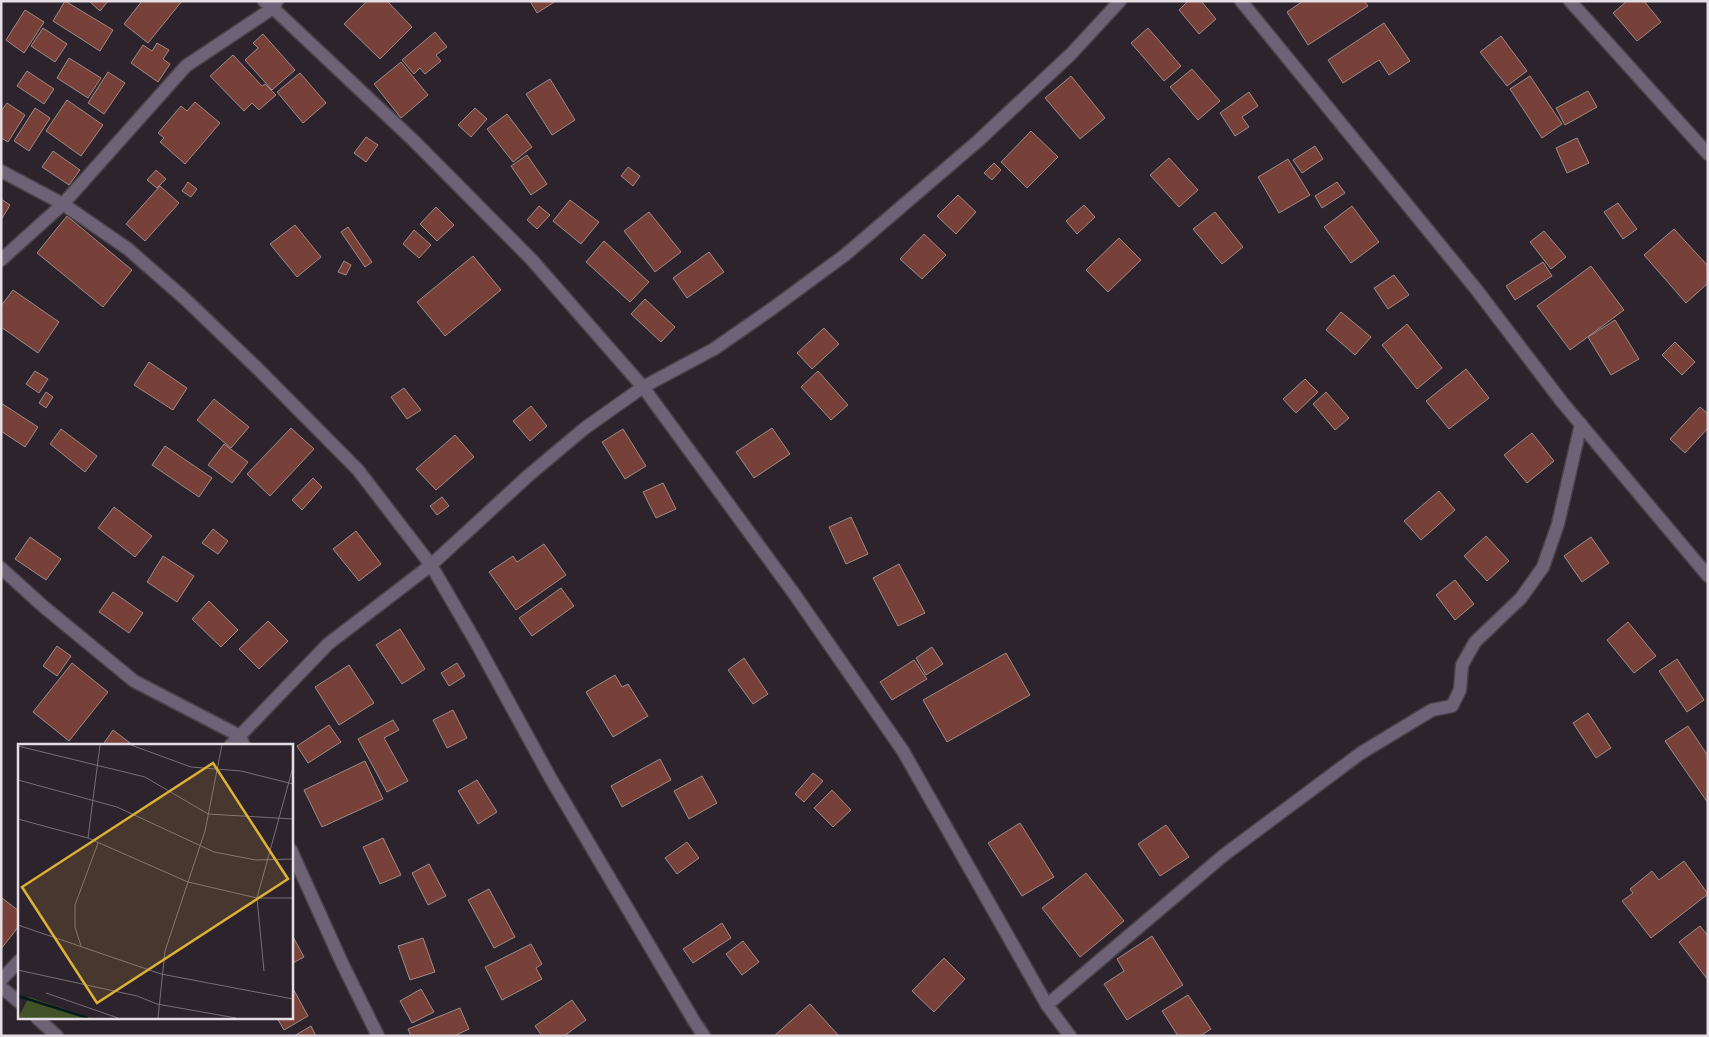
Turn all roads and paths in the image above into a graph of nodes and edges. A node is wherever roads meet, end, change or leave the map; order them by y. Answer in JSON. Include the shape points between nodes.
{"nodes":[{"id":1,"x":1120,"y":1,"type":"edge"},
{"id":2,"x":1241,"y":1,"type":"edge"},
{"id":3,"x":1570,"y":1,"type":"edge"},
{"id":4,"x":271,"y":3,"type":"edge"},
{"id":5,"x":1708,"y":154,"type":"edge"},
{"id":6,"x":1,"y":171,"type":"edge"},
{"id":7,"x":62,"y":204,"type":"junction"},
{"id":8,"x":1,"y":260,"type":"edge"},
{"id":9,"x":643,"y":387,"type":"junction"},
{"id":10,"x":1581,"y":424,"type":"junction"},
{"id":11,"x":431,"y":565,"type":"junction"},
{"id":12,"x":1,"y":568,"type":"edge"},
{"id":13,"x":1708,"y":576,"type":"edge"},
{"id":14,"x":242,"y":741,"type":"edge"},
{"id":15,"x":292,"y":852,"type":"edge"},
{"id":16,"x":18,"y":962,"type":"edge"},
{"id":17,"x":1,"y":980,"type":"edge"},
{"id":18,"x":1,"y":987,"type":"edge"},
{"id":19,"x":18,"y":1001,"type":"edge"},
{"id":20,"x":1047,"y":1005,"type":"junction"},
{"id":21,"x":39,"y":1020,"type":"edge"},
{"id":22,"x":57,"y":1036,"type":"edge"},
{"id":23,"x":378,"y":1036,"type":"edge"},
{"id":24,"x":704,"y":1036,"type":"edge"},
{"id":25,"x":1070,"y":1036,"type":"edge"}],
"edges":[{"from":1,"to":9,"type":"street","via":[[1071,54],[978,141],[845,255],[714,349]]},
{"from":2,"to":10,"type":"street","via":[[1470,281]]},
{"from":3,"to":5,"type":"street"},
{"from":4,"to":7,"type":"street","via":[[186,66]]},
{"from":4,"to":9,"type":"street","via":[[532,260]]},
{"from":6,"to":7,"type":"street"},
{"from":7,"to":8,"type":"street"},
{"from":7,"to":11,"type":"street","via":[[128,249],[252,362],[358,470]]},
{"from":9,"to":11,"type":"street","via":[[585,428],[536,469]]},
{"from":9,"to":20,"type":"street","via":[[795,595],[903,751]]},
{"from":10,"to":13,"type":"street"},
{"from":10,"to":20,"type":"street","via":[[1558,524],[1543,567],[1521,598],[1475,642],[1462,665],[1460,690],[1452,706],[1432,710],[1361,753],[1239,844]]},
{"from":11,"to":14,"type":"street","via":[[328,644]]},
{"from":11,"to":24,"type":"street","via":[[551,779]]},
{"from":12,"to":14,"type":"street","via":[[134,681]]},
{"from":15,"to":23,"type":"street"},
{"from":16,"to":17,"type":"street"},
{"from":18,"to":19,"type":"street"},
{"from":20,"to":25,"type":"street"},
{"from":21,"to":22,"type":"street"}]}
